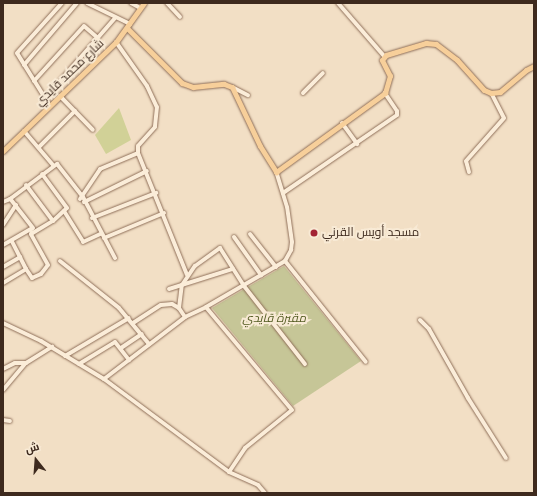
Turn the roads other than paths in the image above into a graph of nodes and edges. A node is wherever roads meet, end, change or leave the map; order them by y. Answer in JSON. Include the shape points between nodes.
{"nodes":[{"id":1,"x":62,"y":3,"type":"edge"},
{"id":2,"x":77,"y":3,"type":"edge"},
{"id":3,"x":88,"y":3,"type":"edge"},
{"id":4,"x":131,"y":3,"type":"edge"},
{"id":5,"x":144,"y":3,"type":"edge"},
{"id":6,"x":167,"y":3,"type":"edge"},
{"id":7,"x":338,"y":3,"type":"edge"},
{"id":8,"x":140,"y":8,"type":"junction"},
{"id":9,"x":115,"y":18,"type":"junction"},
{"id":10,"x":180,"y":18,"type":"dead end"},
{"id":11,"x":128,"y":26,"type":"junction"},
{"id":12,"x":98,"y":38,"type":"junction"},
{"id":13,"x":116,"y":42,"type":"junction"},
{"id":14,"x":384,"y":56,"type":"junction"},
{"id":15,"x":24,"y":65,"type":"junction"},
{"id":16,"x":534,"y":66,"type":"edge"},
{"id":17,"x":324,"y":73,"type":"dead end"},
{"id":18,"x":34,"y":81,"type":"junction"},
{"id":19,"x":232,"y":87,"type":"junction"},
{"id":20,"x":303,"y":93,"type":"dead end"},
{"id":21,"x":385,"y":93,"type":"junction"},
{"id":22,"x":491,"y":93,"type":"junction"},
{"id":23,"x":248,"y":95,"type":"dead end"},
{"id":24,"x":60,"y":96,"type":"junction"},
{"id":25,"x":45,"y":98,"type":"junction"},
{"id":26,"x":50,"y":106,"type":"junction"},
{"id":27,"x":75,"y":111,"type":"junction"},
{"id":28,"x":342,"y":123,"type":"junction"},
{"id":29,"x":93,"y":130,"type":"dead end"},
{"id":30,"x":24,"y":131,"type":"junction"},
{"id":31,"x":357,"y":144,"type":"junction"},
{"id":32,"x":39,"y":147,"type":"junction"},
{"id":33,"x":3,"y":151,"type":"edge"},
{"id":34,"x":138,"y":153,"type":"junction"},
{"id":35,"x":53,"y":165,"type":"junction"},
{"id":36,"x":147,"y":171,"type":"junction"},
{"id":37,"x":276,"y":172,"type":"junction"},
{"id":38,"x":469,"y":172,"type":"dead end"},
{"id":39,"x":42,"y":174,"type":"junction"},
{"id":40,"x":26,"y":185,"type":"junction"},
{"id":41,"x":156,"y":193,"type":"junction"},
{"id":42,"x":283,"y":193,"type":"junction"},
{"id":43,"x":10,"y":198,"type":"junction"},
{"id":44,"x":81,"y":198,"type":"junction"},
{"id":45,"x":3,"y":202,"type":"edge"},
{"id":46,"x":84,"y":202,"type":"junction"},
{"id":47,"x":16,"y":205,"type":"junction"},
{"id":48,"x":64,"y":211,"type":"junction"},
{"id":49,"x":164,"y":213,"type":"junction"},
{"id":50,"x":92,"y":218,"type":"junction"},
{"id":51,"x":53,"y":221,"type":"junction"},
{"id":52,"x":3,"y":224,"type":"edge"},
{"id":53,"x":33,"y":228,"type":"junction"},
{"id":54,"x":31,"y":234,"type":"junction"},
{"id":55,"x":100,"y":234,"type":"junction"},
{"id":56,"x":250,"y":234,"type":"dead end"},
{"id":57,"x":234,"y":237,"type":"dead end"},
{"id":58,"x":104,"y":238,"type":"junction"},
{"id":59,"x":12,"y":241,"type":"junction"},
{"id":60,"x":3,"y":245,"type":"edge"},
{"id":61,"x":20,"y":257,"type":"junction"},
{"id":62,"x":116,"y":258,"type":"dead end"},
{"id":63,"x":60,"y":261,"type":"dead end"},
{"id":64,"x":285,"y":261,"type":"junction"},
{"id":65,"x":3,"y":267,"type":"edge"},
{"id":66,"x":276,"y":267,"type":"junction"},
{"id":67,"x":26,"y":269,"type":"junction"},
{"id":68,"x":233,"y":269,"type":"junction"},
{"id":69,"x":187,"y":275,"type":"junction"},
{"id":70,"x":262,"y":275,"type":"junction"},
{"id":71,"x":3,"y":283,"type":"edge"},
{"id":72,"x":182,"y":285,"type":"junction"},
{"id":73,"x":244,"y":286,"type":"junction"},
{"id":74,"x":169,"y":289,"type":"dead end"},
{"id":75,"x":206,"y":307,"type":"junction"},
{"id":76,"x":179,"y":308,"type":"junction"},
{"id":77,"x":185,"y":317,"type":"junction"},
{"id":78,"x":129,"y":318,"type":"junction"},
{"id":79,"x":420,"y":320,"type":"dead end"},
{"id":80,"x":3,"y":323,"type":"edge"},
{"id":81,"x":133,"y":323,"type":"junction"},
{"id":82,"x":142,"y":334,"type":"junction"},
{"id":83,"x":149,"y":344,"type":"junction"},
{"id":84,"x":52,"y":347,"type":"junction"},
{"id":85,"x":121,"y":348,"type":"junction"},
{"id":86,"x":66,"y":356,"type":"junction"},
{"id":87,"x":129,"y":360,"type":"junction"},
{"id":88,"x":366,"y":362,"type":"dead end"},
{"id":89,"x":26,"y":363,"type":"junction"},
{"id":90,"x":79,"y":364,"type":"junction"},
{"id":91,"x":305,"y":364,"type":"dead end"},
{"id":92,"x":3,"y":369,"type":"edge"},
{"id":93,"x":104,"y":379,"type":"junction"},
{"id":94,"x":3,"y":390,"type":"edge"},
{"id":95,"x":3,"y":420,"type":"edge"},
{"id":96,"x":10,"y":421,"type":"dead end"},
{"id":97,"x":506,"y":458,"type":"dead end"},
{"id":98,"x":229,"y":472,"type":"junction"},
{"id":99,"x":265,"y":493,"type":"edge"}],
"edges":[{"from":1,"to":15,"type":"street","via":[[17,53]]},
{"from":2,"to":15,"type":"street"},
{"from":3,"to":9,"type":"street"},
{"from":4,"to":8,"type":"street"},
{"from":5,"to":8,"type":"main road","name":"شارع محمد قايدي"},
{"from":6,"to":10,"type":"street"},
{"from":7,"to":14,"type":"street"},
{"from":8,"to":11,"type":"main road","name":"شارع محمد قايدي"},
{"from":9,"to":11,"type":"street"},
{"from":9,"to":12,"type":"street"},
{"from":11,"to":13,"type":"main road","name":"شارع محمد قايدي"},
{"from":11,"to":19,"type":"main road","via":[[182,83],[193,87],[224,84]]},
{"from":12,"to":18,"type":"street","via":[[84,26]]},
{"from":12,"to":25,"type":"street"},
{"from":13,"to":24,"type":"main road","name":"شارع محمد قايدي"},
{"from":13,"to":34,"type":"street","via":[[147,86],[157,107],[155,127],[138,146]]},
{"from":14,"to":21,"type":"main road","via":[[382,60],[390,76]]},
{"from":14,"to":22,"type":"main road","via":[[426,43],[436,44],[457,60],[484,90]]},
{"from":15,"to":18,"type":"street"},
{"from":16,"to":22,"type":"main road","via":[[500,92]]},
{"from":17,"to":20,"type":"street"},
{"from":18,"to":25,"type":"street"},
{"from":19,"to":23,"type":"street"},
{"from":19,"to":37,"type":"main road","via":[[260,146]]},
{"from":21,"to":28,"type":"main road"},
{"from":21,"to":31,"type":"street","via":[[397,114]]},
{"from":22,"to":38,"type":"street","via":[[504,118],[466,160]]},
{"from":24,"to":26,"type":"main road","name":"شارع محمد قايدي"},
{"from":24,"to":27,"type":"street"},
{"from":25,"to":26,"type":"street"},
{"from":26,"to":30,"type":"main road","name":"شارع محمد قايدي"},
{"from":27,"to":29,"type":"street"},
{"from":27,"to":32,"type":"street"},
{"from":28,"to":31,"type":"street"},
{"from":28,"to":37,"type":"main road"},
{"from":30,"to":32,"type":"street"},
{"from":30,"to":33,"type":"main road","name":"شارع محمد قايدي"},
{"from":31,"to":42,"type":"street"},
{"from":32,"to":35,"type":"street"},
{"from":34,"to":36,"type":"street"},
{"from":34,"to":44,"type":"street","via":[[100,169]]},
{"from":35,"to":39,"type":"street"},
{"from":35,"to":44,"type":"street","via":[[57,164]]},
{"from":36,"to":41,"type":"street"},
{"from":36,"to":46,"type":"street"},
{"from":37,"to":42,"type":"street"},
{"from":39,"to":40,"type":"street"},
{"from":39,"to":48,"type":"street","via":[[67,208]]},
{"from":40,"to":43,"type":"street"},
{"from":40,"to":51,"type":"street"},
{"from":41,"to":49,"type":"street"},
{"from":41,"to":50,"type":"street"},
{"from":42,"to":64,"type":"street","via":[[292,242]]},
{"from":43,"to":45,"type":"street"},
{"from":43,"to":47,"type":"street"},
{"from":44,"to":46,"type":"street"},
{"from":46,"to":50,"type":"street"},
{"from":47,"to":52,"type":"street"},
{"from":47,"to":53,"type":"street"},
{"from":48,"to":51,"type":"street"},
{"from":48,"to":55,"type":"street","via":[[83,242]]},
{"from":49,"to":58,"type":"street"},
{"from":49,"to":69,"type":"street"},
{"from":50,"to":55,"type":"street"},
{"from":51,"to":54,"type":"street"},
{"from":53,"to":54,"type":"street"},
{"from":53,"to":59,"type":"street"},
{"from":54,"to":67,"type":"street","via":[[48,265],[41,274],[32,278]]},
{"from":55,"to":58,"type":"street"},
{"from":56,"to":66,"type":"street"},
{"from":57,"to":70,"type":"street"},
{"from":58,"to":62,"type":"street"},
{"from":59,"to":60,"type":"street"},
{"from":59,"to":61,"type":"street"},
{"from":61,"to":65,"type":"street"},
{"from":61,"to":67,"type":"street"},
{"from":63,"to":78,"type":"street"},
{"from":64,"to":66,"type":"street"},
{"from":64,"to":88,"type":"street"},
{"from":66,"to":70,"type":"street"},
{"from":67,"to":71,"type":"street"},
{"from":68,"to":69,"type":"street","via":[[219,248]]},
{"from":68,"to":72,"type":"street"},
{"from":68,"to":73,"type":"street"},
{"from":69,"to":72,"type":"street"},
{"from":70,"to":73,"type":"street"},
{"from":72,"to":74,"type":"street"},
{"from":72,"to":76,"type":"street"},
{"from":73,"to":75,"type":"street"},
{"from":73,"to":91,"type":"street"},
{"from":75,"to":77,"type":"street"},
{"from":75,"to":98,"type":"street","via":[[292,410],[245,448]]},
{"from":76,"to":77,"type":"street"},
{"from":76,"to":81,"type":"street","via":[[172,304],[161,305]]},
{"from":77,"to":83,"type":"street"},
{"from":78,"to":81,"type":"street"},
{"from":78,"to":86,"type":"street"},
{"from":79,"to":97,"type":"street","via":[[429,329]]},
{"from":80,"to":84,"type":"street"},
{"from":81,"to":82,"type":"street"},
{"from":82,"to":83,"type":"street"},
{"from":82,"to":85,"type":"street"},
{"from":83,"to":87,"type":"street"},
{"from":84,"to":86,"type":"street"},
{"from":84,"to":89,"type":"street"},
{"from":85,"to":87,"type":"street"},
{"from":85,"to":90,"type":"street","via":[[115,342]]},
{"from":86,"to":90,"type":"street"},
{"from":87,"to":93,"type":"street"},
{"from":89,"to":92,"type":"street","via":[[15,363]]},
{"from":89,"to":94,"type":"street"},
{"from":90,"to":93,"type":"street"},
{"from":93,"to":98,"type":"street"},
{"from":95,"to":96,"type":"street"},
{"from":98,"to":99,"type":"street","via":[[258,485]]}]}
